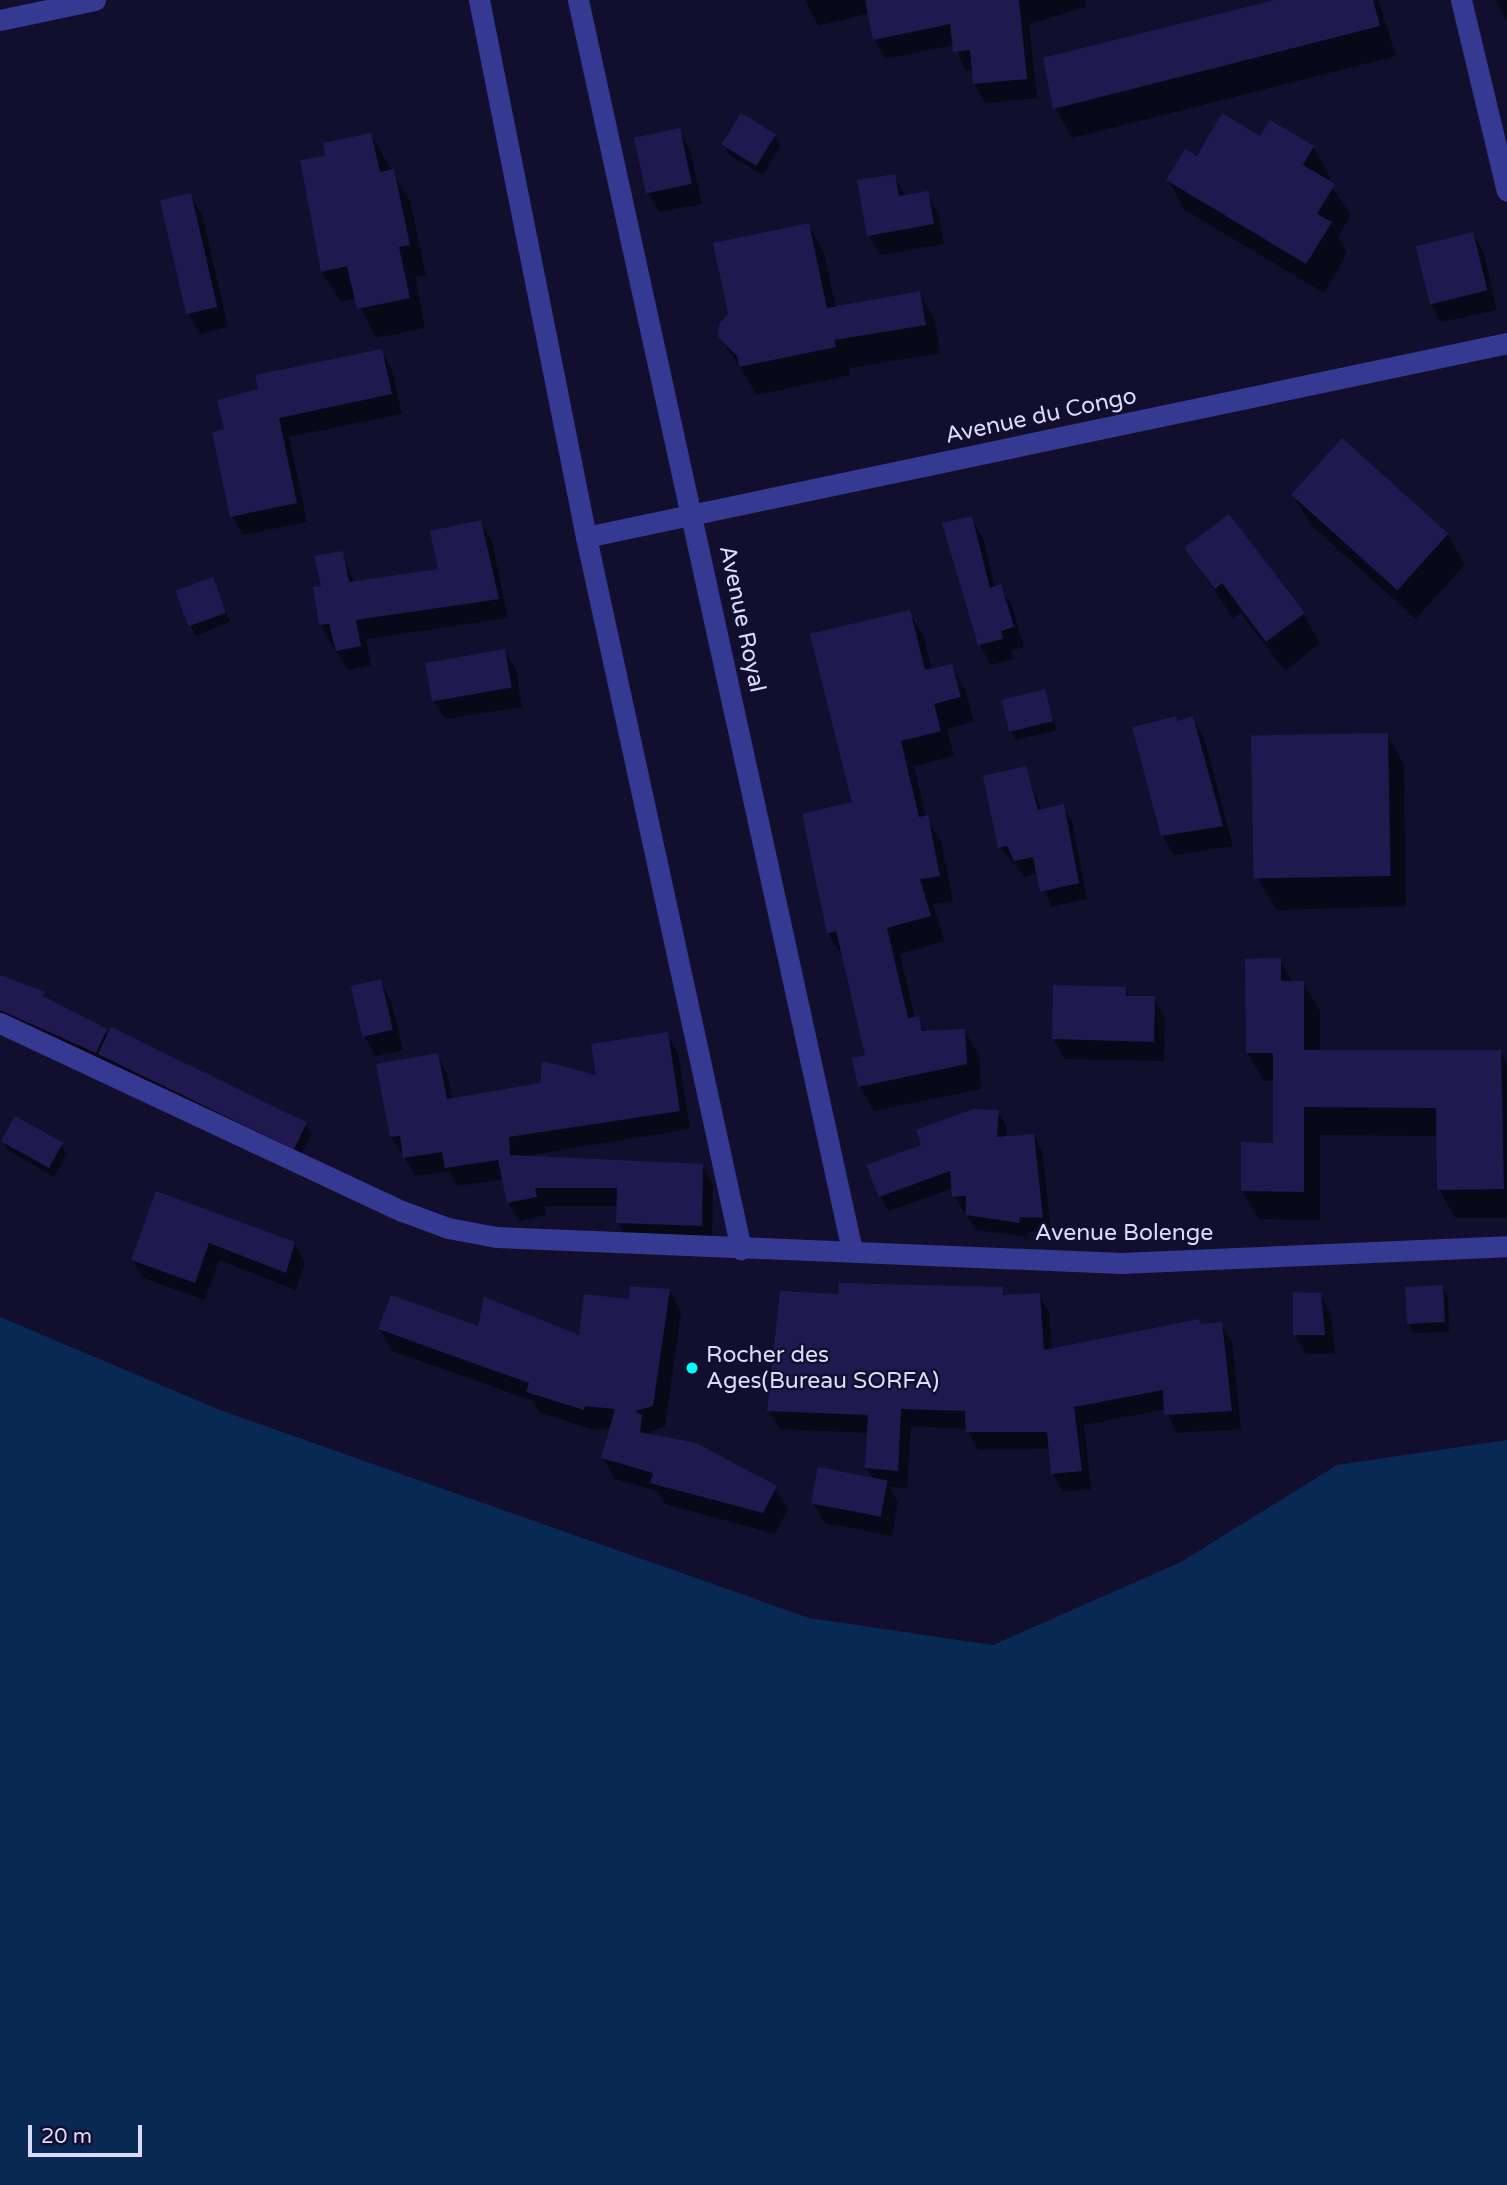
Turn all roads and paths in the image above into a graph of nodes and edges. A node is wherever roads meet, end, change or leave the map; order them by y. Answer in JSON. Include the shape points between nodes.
{"nodes":[{"id":1,"x":95,"y":0,"type":"edge"},
{"id":2,"x":479,"y":0,"type":"edge"},
{"id":3,"x":578,"y":0,"type":"edge"},
{"id":4,"x":1461,"y":0,"type":"edge"},
{"id":5,"x":0,"y":20,"type":"edge"},
{"id":6,"x":1507,"y":191,"type":"edge"},
{"id":7,"x":1507,"y":343,"type":"edge"},
{"id":8,"x":693,"y":517,"type":"junction"},
{"id":9,"x":586,"y":537,"type":"junction"},
{"id":10,"x":0,"y":1023,"type":"edge"},
{"id":11,"x":1507,"y":1246,"type":"edge"},
{"id":12,"x":741,"y":1249,"type":"junction"},
{"id":13,"x":852,"y":1250,"type":"junction"}],
"edges":[{"from":1,"to":5,"type":"street"},
{"from":2,"to":9,"type":"street"},
{"from":3,"to":8,"type":"street","name":"Avenue Royal"},
{"from":4,"to":6,"type":"street"},
{"from":7,"to":8,"type":"street","name":"Avenue du Congo"},
{"from":8,"to":9,"type":"street","name":"Avenue du Congo"},
{"from":8,"to":13,"type":"street","name":"Avenue Royal"},
{"from":9,"to":12,"type":"street"},
{"from":10,"to":12,"type":"street","name":"Avenue Bolenge","via":[[390,1206],[448,1228],[496,1237]]},
{"from":11,"to":13,"type":"street","name":"Avenue Bolenge","via":[[1121,1263]]},
{"from":12,"to":13,"type":"street","name":"Avenue Bolenge"}]}
